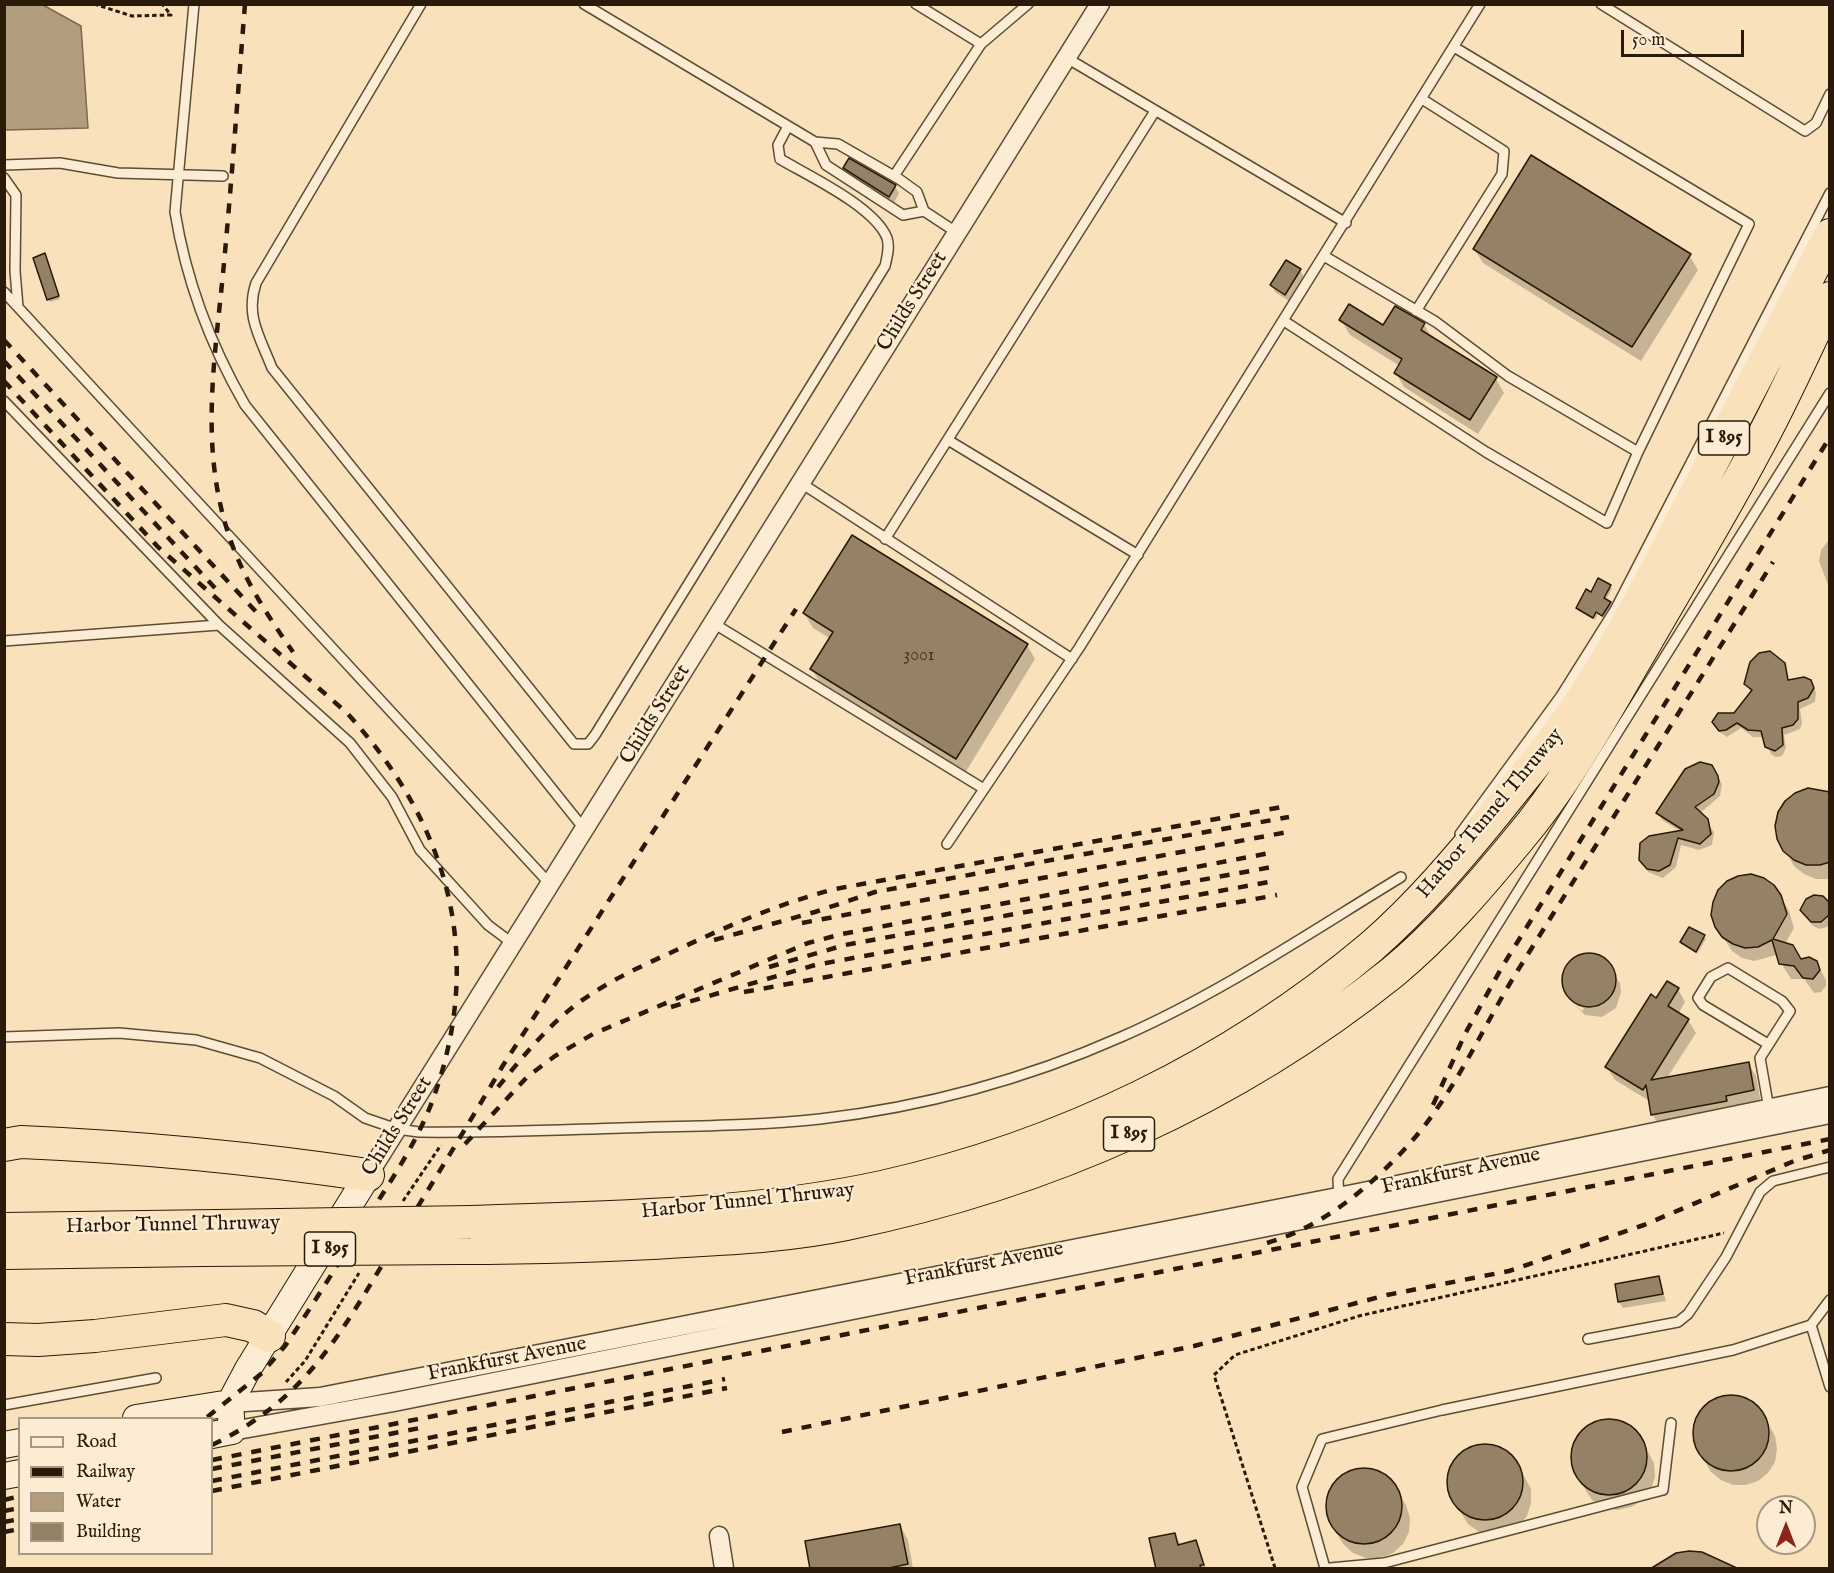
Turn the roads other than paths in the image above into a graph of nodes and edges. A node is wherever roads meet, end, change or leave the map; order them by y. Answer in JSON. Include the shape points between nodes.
{"nodes":[{"id":1,"x":194,"y":4,"type":"edge"},
{"id":2,"x":421,"y":4,"type":"edge"},
{"id":3,"x":584,"y":4,"type":"edge"},
{"id":4,"x":916,"y":4,"type":"edge"},
{"id":5,"x":1028,"y":4,"type":"edge"},
{"id":6,"x":1100,"y":4,"type":"edge"},
{"id":7,"x":1480,"y":4,"type":"edge"},
{"id":8,"x":1601,"y":4,"type":"edge"},
{"id":9,"x":981,"y":44,"type":"junction"},
{"id":10,"x":1454,"y":47,"type":"junction"},
{"id":11,"x":1065,"y":57,"type":"junction"},
{"id":12,"x":1830,"y":94,"type":"edge"},
{"id":13,"x":1422,"y":99,"type":"junction"},
{"id":14,"x":1155,"y":111,"type":"junction"},
{"id":15,"x":788,"y":126,"type":"junction"},
{"id":16,"x":814,"y":142,"type":"junction"},
{"id":17,"x":4,"y":165,"type":"edge"},
{"id":18,"x":178,"y":176,"type":"junction"},
{"id":19,"x":223,"y":176,"type":"dead end"},
{"id":20,"x":894,"y":176,"type":"junction"},
{"id":21,"x":4,"y":178,"type":"edge"},
{"id":22,"x":1830,"y":193,"type":"edge"},
{"id":23,"x":924,"y":211,"type":"junction"},
{"id":24,"x":1346,"y":223,"type":"junction"},
{"id":25,"x":957,"y":232,"type":"junction"},
{"id":26,"x":1830,"y":235,"type":"edge"},
{"id":27,"x":1324,"y":256,"type":"junction"},
{"id":28,"x":4,"y":292,"type":"edge"},
{"id":29,"x":1830,"y":298,"type":"edge"},
{"id":30,"x":18,"y":307,"type":"junction"},
{"id":31,"x":1416,"y":311,"type":"junction"},
{"id":32,"x":1284,"y":321,"type":"junction"},
{"id":33,"x":1830,"y":393,"type":"edge"},
{"id":34,"x":4,"y":401,"type":"edge"},
{"id":35,"x":948,"y":440,"type":"junction"},
{"id":36,"x":1638,"y":452,"type":"junction"},
{"id":37,"x":801,"y":483,"type":"junction"},
{"id":38,"x":885,"y":539,"type":"junction"},
{"id":39,"x":1138,"y":555,"type":"junction"},
{"id":40,"x":713,"y":623,"type":"junction"},
{"id":41,"x":219,"y":626,"type":"junction"},
{"id":42,"x":4,"y":641,"type":"edge"},
{"id":43,"x":1072,"y":659,"type":"junction"},
{"id":44,"x":1615,"y":671,"type":"junction"},
{"id":45,"x":984,"y":789,"type":"junction"},
{"id":46,"x":585,"y":830,"type":"junction"},
{"id":47,"x":1456,"y":840,"type":"dead end"},
{"id":48,"x":947,"y":844,"type":"dead end"},
{"id":49,"x":1450,"y":850,"type":"dead end"},
{"id":50,"x":549,"y":883,"type":"junction"},
{"id":51,"x":1411,"y":888,"type":"junction"},
{"id":52,"x":512,"y":943,"type":"junction"},
{"id":53,"x":4,"y":1037,"type":"edge"},
{"id":54,"x":1768,"y":1044,"type":"junction"},
{"id":55,"x":1830,"y":1096,"type":"edge"},
{"id":56,"x":1769,"y":1109,"type":"junction"},
{"id":57,"x":1830,"y":1114,"type":"edge"},
{"id":58,"x":397,"y":1129,"type":"junction"},
{"id":59,"x":4,"y":1144,"type":"edge"},
{"id":60,"x":1830,"y":1167,"type":"edge"},
{"id":61,"x":368,"y":1175,"type":"junction"},
{"id":62,"x":1340,"y":1204,"type":"junction"},
{"id":63,"x":4,"y":1229,"type":"edge"},
{"id":64,"x":464,"y":1235,"type":"junction"},
{"id":65,"x":209,"y":1238,"type":"junction"},
{"id":66,"x":4,"y":1253,"type":"edge"},
{"id":67,"x":1830,"y":1300,"type":"edge"},
{"id":68,"x":1811,"y":1325,"type":"junction"},
{"id":69,"x":269,"y":1336,"type":"junction"},
{"id":70,"x":4,"y":1339,"type":"edge"},
{"id":71,"x":1588,"y":1339,"type":"dead end"},
{"id":72,"x":156,"y":1378,"type":"dead end"},
{"id":73,"x":1830,"y":1387,"type":"edge"},
{"id":74,"x":230,"y":1403,"type":"junction"},
{"id":75,"x":4,"y":1405,"type":"edge"},
{"id":76,"x":148,"y":1417,"type":"edge"},
{"id":77,"x":1671,"y":1423,"type":"dead end"},
{"id":78,"x":222,"y":1433,"type":"edge"},
{"id":79,"x":719,"y":1536,"type":"dead end"},
{"id":80,"x":724,"y":1569,"type":"edge"},
{"id":81,"x":1328,"y":1569,"type":"edge"}],
"edges":[{"from":1,"to":18,"type":"lane"},
{"from":2,"to":15,"type":"lane","via":[[256,283],[250,301],[252,316],[272,368],[574,744],[588,744],[595,735],[885,266],[888,240],[873,217],[780,159],[778,145]]},
{"from":3,"to":15,"type":"lane"},
{"from":4,"to":9,"type":"lane"},
{"from":5,"to":9,"type":"lane"},
{"from":6,"to":11,"type":"street","name":"Childs Street"},
{"from":7,"to":10,"type":"lane"},
{"from":8,"to":12,"type":"lane","via":[[1805,131],[1816,123]]},
{"from":9,"to":20,"type":"lane"},
{"from":10,"to":13,"type":"lane"},
{"from":10,"to":36,"type":"lane","via":[[1749,224]]},
{"from":11,"to":14,"type":"lane"},
{"from":11,"to":25,"type":"street","name":"Childs Street"},
{"from":13,"to":24,"type":"lane"},
{"from":13,"to":31,"type":"lane","via":[[1504,151],[1502,174]]},
{"from":14,"to":24,"type":"lane"},
{"from":14,"to":35,"type":"lane"},
{"from":15,"to":16,"type":"lane"},
{"from":16,"to":20,"type":"lane","via":[[838,144]]},
{"from":16,"to":23,"type":"lane","via":[[826,165],[903,215]]},
{"from":17,"to":18,"type":"lane","via":[[60,164],[118,173]]},
{"from":18,"to":19,"type":"lane"},
{"from":18,"to":46,"type":"lane","via":[[175,212],[180,244],[216,348],[244,405]]},
{"from":20,"to":23,"type":"lane","via":[[917,192]]},
{"from":21,"to":30,"type":"lane","via":[[16,195]]},
{"from":22,"to":44,"type":"lane","via":[[1616,610]]},
{"from":23,"to":25,"type":"lane"},
{"from":24,"to":27,"type":"lane"},
{"from":25,"to":37,"type":"street","name":"Childs Street"},
{"from":26,"to":44,"type":"highway","name":"Harbor Tunnel Thruway","number":"I 895","via":[[1648,586]]},
{"from":27,"to":31,"type":"lane"},
{"from":27,"to":32,"type":"lane"},
{"from":28,"to":30,"type":"lane"},
{"from":29,"to":44,"type":"highway","name":"Harbor Tunnel Thruway","number":"I 895","via":[[1755,452]]},
{"from":30,"to":50,"type":"lane"},
{"from":31,"to":36,"type":"lane","via":[[1508,376]]},
{"from":32,"to":36,"type":"lane","via":[[1486,453],[1607,523]]},
{"from":32,"to":39,"type":"lane"},
{"from":33,"to":44,"type":"lane"},
{"from":34,"to":41,"type":"lane"},
{"from":35,"to":38,"type":"lane"},
{"from":35,"to":39,"type":"lane"},
{"from":37,"to":38,"type":"lane"},
{"from":37,"to":40,"type":"street","name":"Childs Street"},
{"from":38,"to":43,"type":"lane"},
{"from":39,"to":43,"type":"lane"},
{"from":40,"to":45,"type":"lane"},
{"from":40,"to":46,"type":"street","name":"Childs Street"},
{"from":41,"to":42,"type":"lane"},
{"from":41,"to":52,"type":"lane","via":[[350,743],[392,797],[420,850],[488,925]]},
{"from":43,"to":45,"type":"lane"},
{"from":44,"to":47,"type":"lane","via":[[1561,696]]},
{"from":44,"to":51,"type":"highway","name":"Harbor Tunnel Thruway","number":"I 895","via":[[1571,716],[1458,860]]},
{"from":44,"to":62,"type":"lane","via":[[1338,1179]]},
{"from":44,"to":64,"type":"highway","name":"Harbor Tunnel Thruway","number":"I 895","via":[[1568,772],[1520,839],[1403,963],[1320,1026],[1232,1084],[1153,1124],[1062,1162],[980,1189],[845,1224],[746,1238],[576,1247]]},
{"from":45,"to":48,"type":"lane"},
{"from":46,"to":50,"type":"street","name":"Childs Street"},
{"from":49,"to":51,"type":"lane"},
{"from":50,"to":52,"type":"street","name":"Childs Street"},
{"from":51,"to":58,"type":"lane","via":[[1184,1008],[1063,1060],[962,1091],[882,1109],[758,1124],[465,1133]]},
{"from":51,"to":64,"type":"highway","name":"Harbor Tunnel Thruway","number":"I 895","via":[[1373,945],[1307,997],[1166,1085],[1044,1139],[881,1187],[780,1203]]},
{"from":52,"to":58,"type":"street","name":"Childs Street"},
{"from":53,"to":58,"type":"lane","via":[[119,1033],[196,1040],[260,1058],[334,1096],[364,1118]]},
{"from":54,"to":54,"type":"lane","via":[[1790,1011],[1782,1001],[1728,968],[1712,977],[1698,998],[1703,1005]]},
{"from":54,"to":56,"type":"lane","via":[[1760,1059]]},
{"from":55,"to":56,"type":"street","name":"Frankfurst Avenue"},
{"from":56,"to":62,"type":"street","name":"Frankfurst Avenue"},
{"from":57,"to":62,"type":"street","name":"Frankfurst Avenue"},
{"from":58,"to":61,"type":"street","name":"Childs Street"},
{"from":59,"to":61,"type":"highway","via":[[141,1149]]},
{"from":60,"to":71,"type":"lane","via":[[1773,1181],[1760,1192],[1742,1229],[1688,1314],[1678,1322]]},
{"from":61,"to":69,"type":"main road","name":"Childs Street"},
{"from":62,"to":74,"type":"street","name":"Frankfurst Avenue","via":[[320,1397]]},
{"from":62,"to":78,"type":"street","name":"Frankfurst Avenue","via":[[394,1402]]},
{"from":63,"to":65,"type":"highway","name":"Harbor Tunnel Thruway","number":"I 895"},
{"from":64,"to":65,"type":"highway","name":"Harbor Tunnel Thruway","number":"I 895","bridge":true},
{"from":65,"to":66,"type":"highway","name":"Harbor Tunnel Thruway","number":"I 895"},
{"from":67,"to":68,"type":"lane"},
{"from":68,"to":73,"type":"lane"},
{"from":68,"to":81,"type":"lane","via":[[1732,1350],[1322,1439],[1302,1487]]},
{"from":69,"to":70,"type":"highway","via":[[253,1326],[226,1320],[95,1336]]},
{"from":69,"to":74,"type":"main road","name":"Childs Street"},
{"from":72,"to":75,"type":"lane"},
{"from":74,"to":76,"type":"main road","name":"Frankfurst Avenue"},
{"from":74,"to":78,"type":"main road"},
{"from":77,"to":81,"type":"lane","via":[[1663,1490],[1384,1563]]},
{"from":79,"to":80,"type":"street"}]}
